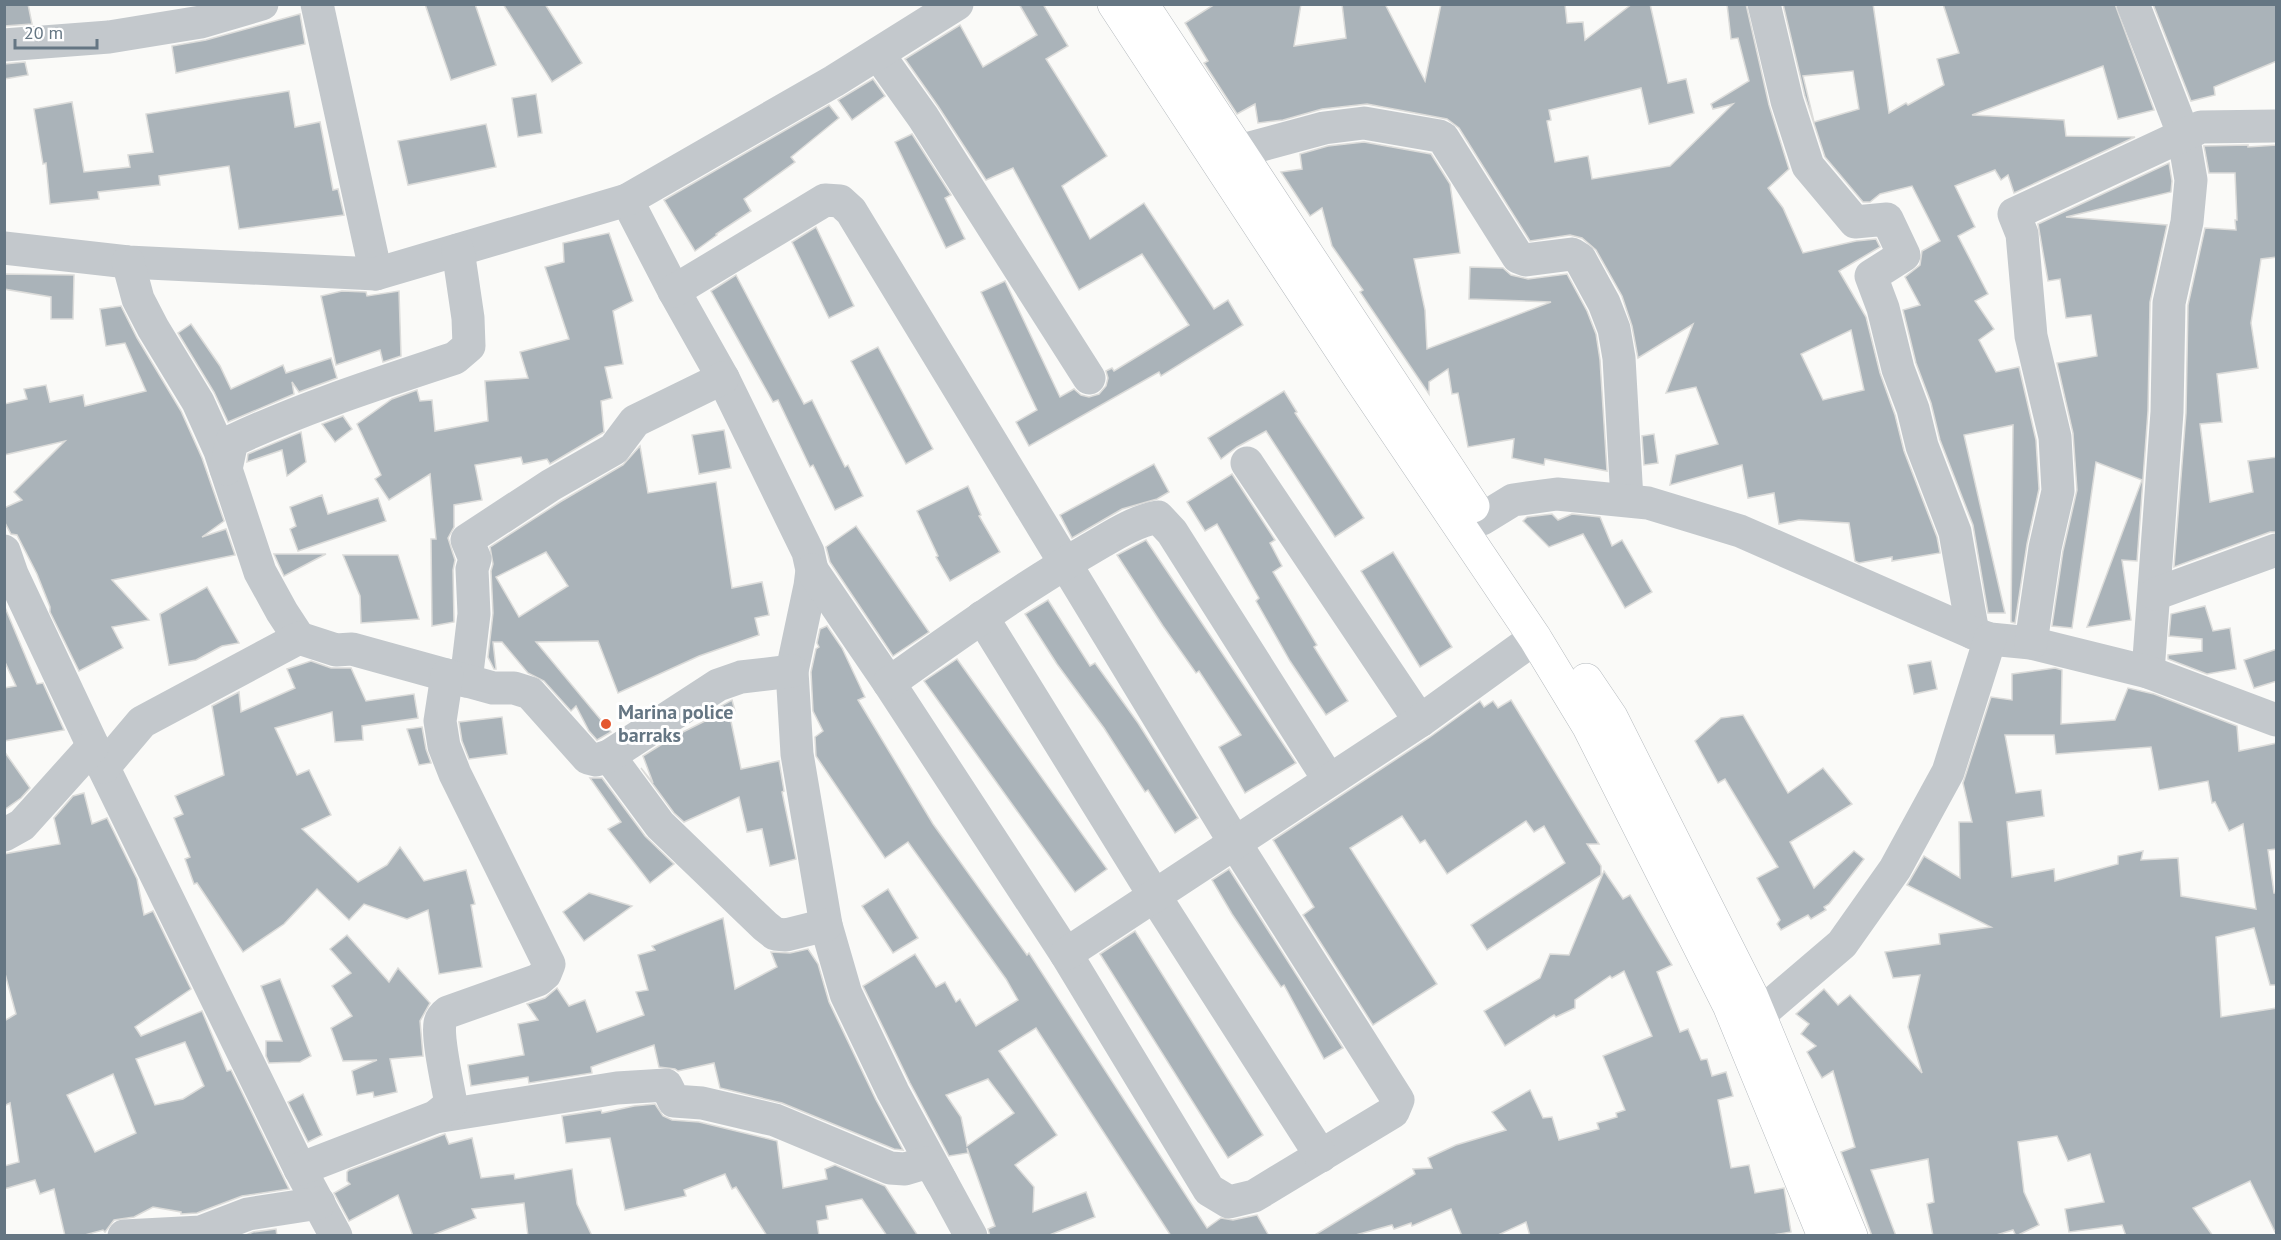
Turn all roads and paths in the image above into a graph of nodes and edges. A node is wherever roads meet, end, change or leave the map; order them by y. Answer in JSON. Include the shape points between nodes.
{"nodes":[{"id":1,"x":262,"y":4,"type":"edge"},
{"id":2,"x":317,"y":4,"type":"edge"},
{"id":3,"x":957,"y":4,"type":"edge"},
{"id":4,"x":1114,"y":4,"type":"edge"},
{"id":5,"x":1142,"y":4,"type":"edge"},
{"id":6,"x":1764,"y":4,"type":"edge"},
{"id":7,"x":2133,"y":4,"type":"edge"},
{"id":8,"x":4,"y":45,"type":"edge"},
{"id":9,"x":878,"y":54,"type":"junction"},
{"id":10,"x":2277,"y":126,"type":"edge"},
{"id":11,"x":2183,"y":133,"type":"junction"},
{"id":12,"x":1239,"y":151,"type":"junction"},
{"id":13,"x":627,"y":200,"type":"junction"},
{"id":14,"x":4,"y":248,"type":"edge"},
{"id":15,"x":458,"y":250,"type":"junction"},
{"id":16,"x":128,"y":262,"type":"junction"},
{"id":17,"x":376,"y":273,"type":"junction"},
{"id":18,"x":674,"y":291,"type":"junction"},
{"id":19,"x":723,"y":378,"type":"junction"},
{"id":20,"x":1089,"y":378,"type":"dead end"},
{"id":21,"x":1247,"y":463,"type":"dead end"},
{"id":22,"x":226,"y":469,"type":"junction"},
{"id":23,"x":1627,"y":500,"type":"junction"},
{"id":24,"x":1482,"y":519,"type":"junction"},
{"id":25,"x":2277,"y":550,"type":"edge"},
{"id":26,"x":1065,"y":564,"type":"junction"},
{"id":27,"x":7,"y":567,"type":"edge"},
{"id":28,"x":812,"y":570,"type":"junction"},
{"id":29,"x":2155,"y":594,"type":"junction"},
{"id":30,"x":982,"y":617,"type":"junction"},
{"id":31,"x":1981,"y":636,"type":"junction"},
{"id":32,"x":299,"y":638,"type":"junction"},
{"id":33,"x":1535,"y":638,"type":"junction"},
{"id":34,"x":2031,"y":643,"type":"junction"},
{"id":35,"x":792,"y":671,"type":"junction"},
{"id":36,"x":2148,"y":672,"type":"junction"},
{"id":37,"x":457,"y":678,"type":"junction"},
{"id":38,"x":889,"y":682,"type":"junction"},
{"id":39,"x":2277,"y":720,"type":"edge"},
{"id":40,"x":1420,"y":721,"type":"junction"},
{"id":41,"x":98,"y":756,"type":"junction"},
{"id":42,"x":609,"y":756,"type":"junction"},
{"id":43,"x":1329,"y":780,"type":"junction"},
{"id":44,"x":4,"y":835,"type":"edge"},
{"id":45,"x":1235,"y":843,"type":"junction"},
{"id":46,"x":1154,"y":895,"type":"junction"},
{"id":47,"x":826,"y":925,"type":"junction"},
{"id":48,"x":1066,"y":954,"type":"junction"},
{"id":49,"x":1759,"y":1015,"type":"junction"},
{"id":50,"x":435,"y":1117,"type":"junction"},
{"id":51,"x":1321,"y":1156,"type":"junction"},
{"id":52,"x":300,"y":1169,"type":"junction"},
{"id":53,"x":948,"y":1192,"type":"junction"},
{"id":54,"x":319,"y":1203,"type":"junction"},
{"id":55,"x":124,"y":1236,"type":"edge"},
{"id":56,"x":336,"y":1236,"type":"edge"},
{"id":57,"x":971,"y":1236,"type":"edge"},
{"id":58,"x":1824,"y":1236,"type":"edge"},
{"id":59,"x":1851,"y":1236,"type":"edge"}],
"edges":[{"from":1,"to":8,"type":"street","via":[[201,22],[109,37]]},
{"from":2,"to":17,"type":"street"},
{"from":3,"to":9,"type":"street"},
{"from":4,"to":33,"type":"main road"},
{"from":5,"to":12,"type":"main road"},
{"from":6,"to":31,"type":"street","via":[[1787,101],[1808,166],[1855,222],[1887,219],[1904,255],[1871,276],[1922,446],[1955,532]]},
{"from":7,"to":11,"type":"street"},
{"from":9,"to":13,"type":"street"},
{"from":9,"to":20,"type":"street","via":[[923,117]]},
{"from":10,"to":11,"type":"street","via":[[2201,127]]},
{"from":11,"to":29,"type":"street","via":[[2191,180],[2187,222],[2169,303],[2167,412]]},
{"from":11,"to":34,"type":"street","via":[[2014,213],[2022,234],[2031,336],[2055,437],[2058,491]]},
{"from":12,"to":23,"type":"street","via":[[1324,128],[1368,123],[1439,136],[1518,257],[1526,260],[1572,254],[1580,259],[1614,329]]},
{"from":12,"to":24,"type":"main road"},
{"from":13,"to":15,"type":"street"},
{"from":13,"to":18,"type":"street"},
{"from":14,"to":16,"type":"street"},
{"from":15,"to":17,"type":"street"},
{"from":15,"to":22,"type":"street","via":[[469,346],[455,358],[345,395],[232,441]]},
{"from":16,"to":17,"type":"street"},
{"from":16,"to":22,"type":"street","via":[[138,299],[198,402]]},
{"from":18,"to":19,"type":"street"},
{"from":18,"to":26,"type":"street","via":[[825,200],[840,201],[851,211]]},
{"from":19,"to":28,"type":"street","via":[[808,552]]},
{"from":19,"to":37,"type":"street","via":[[635,421],[614,449],[467,540],[475,559],[474,614]]},
{"from":21,"to":40,"type":"street"},
{"from":22,"to":32,"type":"street","via":[[260,573]]},
{"from":23,"to":24,"type":"street","via":[[1557,494],[1513,500]]},
{"from":23,"to":31,"type":"street","via":[[1740,531]]},
{"from":24,"to":49,"type":"main road","via":[[1611,717]]},
{"from":25,"to":29,"type":"street"},
{"from":26,"to":30,"type":"street"},
{"from":26,"to":43,"type":"street","via":[[1140,520],[1158,517],[1172,532]]},
{"from":26,"to":45,"type":"street"},
{"from":27,"to":41,"type":"street"},
{"from":28,"to":35,"type":"street"},
{"from":28,"to":38,"type":"street"},
{"from":29,"to":36,"type":"street"},
{"from":30,"to":38,"type":"street"},
{"from":30,"to":46,"type":"street"},
{"from":31,"to":34,"type":"street"},
{"from":31,"to":49,"type":"street","via":[[1948,772],[1895,869],[1842,944]]},
{"from":32,"to":37,"type":"street"},
{"from":32,"to":41,"type":"street","via":[[142,723]]},
{"from":33,"to":40,"type":"street"},
{"from":33,"to":58,"type":"main road","via":[[1589,727],[1729,1005]]},
{"from":34,"to":36,"type":"street"},
{"from":35,"to":42,"type":"street","via":[[741,677],[718,685]]},
{"from":35,"to":47,"type":"street","via":[[797,754]]},
{"from":36,"to":39,"type":"street"},
{"from":37,"to":42,"type":"street","via":[[530,693],[588,758]]},
{"from":37,"to":50,"type":"street","via":[[440,721],[444,746],[549,964],[538,980],[442,1017],[439,1025],[451,1104]]},
{"from":38,"to":48,"type":"street"},
{"from":40,"to":43,"type":"street"},
{"from":41,"to":44,"type":"street","via":[[22,825]]},
{"from":41,"to":52,"type":"street"},
{"from":42,"to":47,"type":"street","via":[[660,825],[775,934]]},
{"from":43,"to":45,"type":"street"},
{"from":45,"to":46,"type":"street"},
{"from":45,"to":51,"type":"street","via":[[1398,1100],[1393,1112]]},
{"from":46,"to":48,"type":"street"},
{"from":46,"to":51,"type":"street"},
{"from":47,"to":53,"type":"street","via":[[846,994],[893,1092]]},
{"from":48,"to":51,"type":"street","via":[[1209,1190],[1229,1202],[1254,1196]]},
{"from":49,"to":59,"type":"main road"},
{"from":50,"to":52,"type":"street"},
{"from":50,"to":53,"type":"street","via":[[616,1088],[666,1085],[674,1101],[702,1103],[774,1120],[890,1168],[905,1169],[925,1163],[933,1167]]},
{"from":52,"to":54,"type":"street"},
{"from":53,"to":57,"type":"street"},
{"from":54,"to":55,"type":"street","via":[[248,1214],[201,1232]]},
{"from":54,"to":56,"type":"street"}]}
